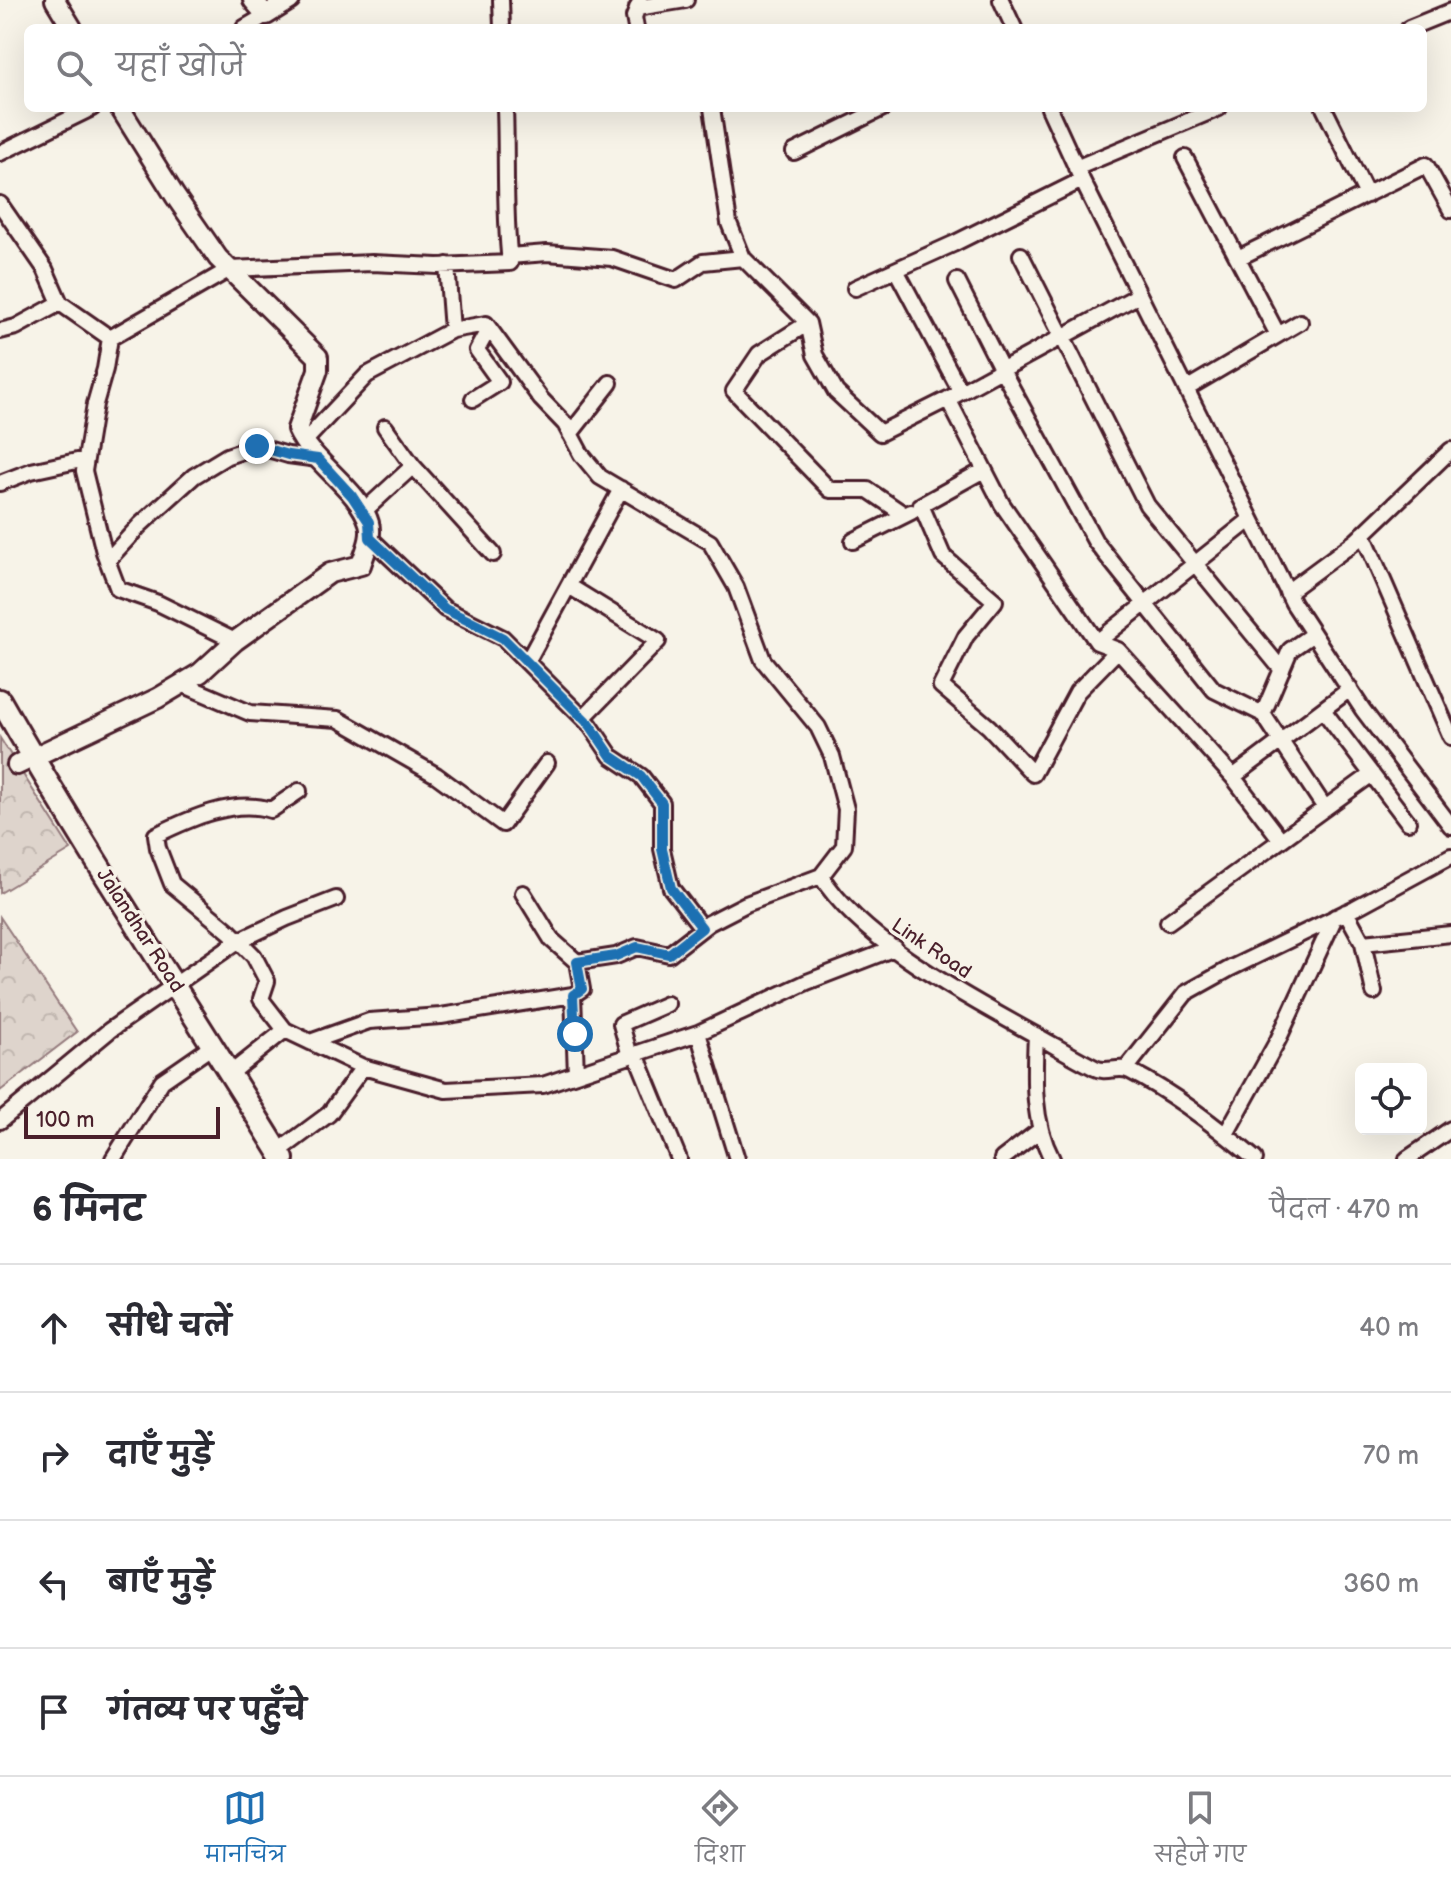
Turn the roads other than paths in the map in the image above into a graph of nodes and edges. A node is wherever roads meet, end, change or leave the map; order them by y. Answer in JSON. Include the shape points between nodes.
{"nodes":[{"id":1,"x":55,"y":0,"type":"edge"},
{"id":2,"x":290,"y":0,"type":"edge"},
{"id":3,"x":501,"y":0,"type":"edge"},
{"id":4,"x":686,"y":0,"type":"edge"},
{"id":5,"x":1001,"y":0,"type":"edge"},
{"id":6,"x":639,"y":4,"type":"edge"},
{"id":7,"x":259,"y":7,"type":"edge"},
{"id":8,"x":1451,"y":11,"type":"edge"},
{"id":9,"x":70,"y":24,"type":"edge"},
{"id":10,"x":247,"y":24,"type":"edge"},
{"id":11,"x":502,"y":24,"type":"edge"},
{"id":12,"x":635,"y":24,"type":"edge"},
{"id":13,"x":1012,"y":24,"type":"edge"},
{"id":14,"x":1419,"y":24,"type":"edge"},
{"id":15,"x":84,"y":112,"type":"edge"},
{"id":16,"x":122,"y":112,"type":"edge"},
{"id":17,"x":505,"y":112,"type":"edge"},
{"id":18,"x":713,"y":112,"type":"edge"},
{"id":19,"x":875,"y":112,"type":"edge"},
{"id":20,"x":1051,"y":112,"type":"edge"},
{"id":21,"x":1211,"y":112,"type":"edge"},
{"id":22,"x":1326,"y":112,"type":"edge"},
{"id":23,"x":794,"y":152,"type":"dead end"},
{"id":24,"x":0,"y":153,"type":"edge"},
{"id":25,"x":1185,"y":158,"type":"dead end"},
{"id":26,"x":1079,"y":174,"type":"junction"},
{"id":27,"x":1367,"y":195,"type":"junction"},
{"id":28,"x":0,"y":204,"type":"edge"},
{"id":29,"x":1451,"y":210,"type":"edge"},
{"id":30,"x":1021,"y":255,"type":"dead end"},
{"id":31,"x":509,"y":256,"type":"junction"},
{"id":32,"x":743,"y":258,"type":"junction"},
{"id":33,"x":1238,"y":258,"type":"junction"},
{"id":34,"x":447,"y":265,"type":"junction"},
{"id":35,"x":230,"y":269,"type":"junction"},
{"id":36,"x":896,"y":270,"type":"junction"},
{"id":37,"x":957,"y":281,"type":"dead end"},
{"id":38,"x":855,"y":288,"type":"dead end"},
{"id":39,"x":1139,"y":295,"type":"junction"},
{"id":40,"x":60,"y":303,"type":"junction"},
{"id":41,"x":1300,"y":322,"type":"dead end"},
{"id":42,"x":808,"y":323,"type":"junction"},
{"id":43,"x":489,"y":328,"type":"junction"},
{"id":44,"x":452,"y":330,"type":"junction"},
{"id":45,"x":0,"y":331,"type":"edge"},
{"id":46,"x":1278,"y":335,"type":"junction"},
{"id":47,"x":1063,"y":337,"type":"junction"},
{"id":48,"x":110,"y":338,"type":"junction"},
{"id":49,"x":1002,"y":370,"type":"junction"},
{"id":50,"x":610,"y":383,"type":"dead end"},
{"id":51,"x":1186,"y":389,"type":"junction"},
{"id":52,"x":955,"y":396,"type":"junction"},
{"id":53,"x":473,"y":399,"type":"dead end"},
{"id":54,"x":385,"y":427,"type":"dead end"},
{"id":55,"x":570,"y":434,"type":"junction"},
{"id":56,"x":303,"y":443,"type":"junction"},
{"id":57,"x":1451,"y":450,"type":"edge"},
{"id":58,"x":86,"y":459,"type":"junction"},
{"id":59,"x":318,"y":459,"type":"junction"},
{"id":60,"x":413,"y":466,"type":"junction"},
{"id":61,"x":984,"y":470,"type":"junction"},
{"id":62,"x":0,"y":483,"type":"edge"},
{"id":63,"x":621,"y":489,"type":"junction"},
{"id":64,"x":922,"y":507,"type":"junction"},
{"id":65,"x":363,"y":512,"type":"junction"},
{"id":66,"x":905,"y":515,"type":"junction"},
{"id":67,"x":1251,"y":519,"type":"junction"},
{"id":68,"x":1363,"y":534,"type":"junction"},
{"id":69,"x":370,"y":538,"type":"junction"},
{"id":70,"x":853,"y":541,"type":"dead end"},
{"id":71,"x":493,"y":554,"type":"dead end"},
{"id":72,"x":107,"y":561,"type":"junction"},
{"id":73,"x":1195,"y":563,"type":"junction"},
{"id":74,"x":569,"y":586,"type":"junction"},
{"id":75,"x":1287,"y":592,"type":"junction"},
{"id":76,"x":1147,"y":602,"type":"junction"},
{"id":77,"x":1313,"y":634,"type":"junction"},
{"id":78,"x":235,"y":641,"type":"junction"},
{"id":79,"x":1097,"y":642,"type":"junction"},
{"id":80,"x":1118,"y":650,"type":"junction"},
{"id":81,"x":527,"y":662,"type":"junction"},
{"id":82,"x":1282,"y":670,"type":"junction"},
{"id":83,"x":182,"y":684,"type":"junction"},
{"id":84,"x":1350,"y":689,"type":"junction"},
{"id":85,"x":0,"y":700,"type":"edge"},
{"id":86,"x":1323,"y":710,"type":"junction"},
{"id":87,"x":1263,"y":714,"type":"junction"},
{"id":88,"x":583,"y":718,"type":"junction"},
{"id":89,"x":1451,"y":737,"type":"edge"},
{"id":90,"x":1282,"y":741,"type":"junction"},
{"id":91,"x":25,"y":761,"type":"junction"},
{"id":92,"x":547,"y":763,"type":"dead end"},
{"id":93,"x":1372,"y":774,"type":"junction"},
{"id":94,"x":1233,"y":777,"type":"junction"},
{"id":95,"x":299,"y":791,"type":"dead end"},
{"id":96,"x":1325,"y":808,"type":"junction"},
{"id":97,"x":1408,"y":822,"type":"dead end"},
{"id":98,"x":1451,"y":826,"type":"edge"},
{"id":99,"x":1281,"y":840,"type":"junction"},
{"id":100,"x":1451,"y":856,"type":"edge"},
{"id":101,"x":821,"y":876,"type":"junction"},
{"id":102,"x":523,"y":893,"type":"dead end"},
{"id":103,"x":336,"y":899,"type":"dead end"},
{"id":104,"x":1341,"y":915,"type":"junction"},
{"id":105,"x":1168,"y":922,"type":"dead end"},
{"id":106,"x":702,"y":928,"type":"junction"},
{"id":107,"x":1451,"y":934,"type":"edge"},
{"id":108,"x":238,"y":941,"type":"junction"},
{"id":109,"x":1363,"y":943,"type":"junction"},
{"id":110,"x":895,"y":948,"type":"junction"},
{"id":111,"x":577,"y":962,"type":"junction"},
{"id":112,"x":176,"y":983,"type":"junction"},
{"id":113,"x":1374,"y":992,"type":"dead end"},
{"id":114,"x":573,"y":995,"type":"junction"},
{"id":115,"x":667,"y":1004,"type":"dead end"},
{"id":116,"x":285,"y":1030,"type":"junction"},
{"id":117,"x":698,"y":1033,"type":"junction"},
{"id":118,"x":1036,"y":1035,"type":"junction"},
{"id":119,"x":310,"y":1042,"type":"junction"},
{"id":120,"x":214,"y":1045,"type":"junction"},
{"id":121,"x":633,"y":1055,"type":"junction"},
{"id":122,"x":363,"y":1067,"type":"junction"},
{"id":123,"x":1126,"y":1069,"type":"junction"},
{"id":124,"x":231,"y":1073,"type":"junction"},
{"id":125,"x":576,"y":1074,"type":"junction"},
{"id":126,"x":0,"y":1121,"type":"edge"},
{"id":127,"x":1451,"y":1129,"type":"edge"},
{"id":128,"x":1040,"y":1130,"type":"junction"},
{"id":129,"x":1226,"y":1134,"type":"junction"},
{"id":130,"x":281,"y":1155,"type":"edge"},
{"id":131,"x":113,"y":1159,"type":"edge"},
{"id":132,"x":679,"y":1159,"type":"edge"},
{"id":133,"x":737,"y":1159,"type":"edge"},
{"id":134,"x":1002,"y":1159,"type":"edge"},
{"id":135,"x":1052,"y":1159,"type":"edge"},
{"id":136,"x":1255,"y":1159,"type":"edge"},
{"id":137,"x":1407,"y":1159,"type":"edge"}],
"edges":[{"from":1,"to":9,"type":"street"},
{"from":2,"to":7,"type":"street"},
{"from":3,"to":11,"type":"street"},
{"from":4,"to":6,"type":"street"},
{"from":5,"to":13,"type":"street"},
{"from":6,"to":12,"type":"street"},
{"from":7,"to":10,"type":"street"},
{"from":8,"to":14,"type":"street"},
{"from":15,"to":24,"type":"street"},
{"from":16,"to":35,"type":"street","via":[[175,196]]},
{"from":17,"to":31,"type":"street"},
{"from":18,"to":32,"type":"street","via":[[729,223]]},
{"from":19,"to":23,"type":"street"},
{"from":20,"to":26,"type":"street"},
{"from":21,"to":26,"type":"street"},
{"from":22,"to":27,"type":"street"},
{"from":25,"to":33,"type":"street"},
{"from":26,"to":36,"type":"street"},
{"from":26,"to":39,"type":"street"},
{"from":27,"to":29,"type":"street","via":[[1426,165]]},
{"from":27,"to":33,"type":"street"},
{"from":28,"to":40,"type":"street","via":[[45,269]]},
{"from":30,"to":47,"type":"street"},
{"from":31,"to":32,"type":"street","via":[[612,258],[676,280],[703,262]]},
{"from":31,"to":34,"type":"street","via":[[510,263]]},
{"from":32,"to":42,"type":"street"},
{"from":33,"to":46,"type":"street"},
{"from":34,"to":35,"type":"street"},
{"from":34,"to":44,"type":"street"},
{"from":35,"to":48,"type":"street"},
{"from":35,"to":56,"type":"street","via":[[318,357],[297,429]]},
{"from":36,"to":38,"type":"street"},
{"from":36,"to":52,"type":"street"},
{"from":37,"to":49,"type":"street"},
{"from":39,"to":47,"type":"street"},
{"from":39,"to":51,"type":"street"},
{"from":40,"to":45,"type":"street"},
{"from":40,"to":48,"type":"street"},
{"from":41,"to":46,"type":"street"},
{"from":42,"to":52,"type":"street","via":[[815,355],[836,392],[880,433]]},
{"from":42,"to":66,"type":"street","via":[[759,354],[734,391],[830,490],[868,490]]},
{"from":43,"to":44,"type":"street","via":[[486,324]]},
{"from":43,"to":53,"type":"street","via":[[477,350],[500,382]]},
{"from":43,"to":55,"type":"street"},
{"from":44,"to":56,"type":"street","via":[[367,375]]},
{"from":46,"to":51,"type":"street"},
{"from":47,"to":49,"type":"street"},
{"from":47,"to":73,"type":"street","via":[[1147,505]]},
{"from":48,"to":58,"type":"street"},
{"from":49,"to":52,"type":"street"},
{"from":49,"to":76,"type":"street","via":[[1095,541]]},
{"from":50,"to":55,"type":"street"},
{"from":51,"to":67,"type":"street"},
{"from":52,"to":61,"type":"street"},
{"from":54,"to":60,"type":"street"},
{"from":55,"to":63,"type":"street","via":[[600,477]]},
{"from":56,"to":59,"type":"street"},
{"from":57,"to":68,"type":"street"},
{"from":58,"to":62,"type":"street"},
{"from":58,"to":72,"type":"street","via":[[84,471]]},
{"from":59,"to":65,"type":"street"},
{"from":59,"to":72,"type":"street","via":[[257,446],[227,456],[194,476]]},
{"from":60,"to":65,"type":"street"},
{"from":60,"to":71,"type":"street"},
{"from":61,"to":64,"type":"street"},
{"from":61,"to":79,"type":"street"},
{"from":63,"to":74,"type":"street"},
{"from":63,"to":101,"type":"street","via":[[710,542],[736,587],[763,660],[818,727],[846,809],[844,846]]},
{"from":64,"to":66,"type":"street"},
{"from":64,"to":80,"type":"street","via":[[943,556],[995,601],[966,636],[941,686],[1033,774],[1077,692]]},
{"from":65,"to":69,"type":"street"},
{"from":66,"to":70,"type":"street"},
{"from":67,"to":73,"type":"street"},
{"from":67,"to":75,"type":"street"},
{"from":68,"to":75,"type":"street"},
{"from":68,"to":89,"type":"street"},
{"from":69,"to":78,"type":"street","via":[[361,565],[330,573]]},
{"from":69,"to":81,"type":"street","via":[[445,609],[503,638]]},
{"from":72,"to":78,"type":"street","via":[[118,589]]},
{"from":73,"to":76,"type":"street"},
{"from":73,"to":82,"type":"street"},
{"from":74,"to":81,"type":"street"},
{"from":74,"to":88,"type":"street","via":[[658,641]]},
{"from":75,"to":77,"type":"street"},
{"from":76,"to":79,"type":"street"},
{"from":76,"to":87,"type":"street","via":[[1214,690]]},
{"from":77,"to":82,"type":"street","via":[[1290,650]]},
{"from":77,"to":84,"type":"street"},
{"from":78,"to":83,"type":"street"},
{"from":79,"to":80,"type":"street"},
{"from":80,"to":94,"type":"street"},
{"from":81,"to":88,"type":"street"},
{"from":82,"to":87,"type":"street"},
{"from":83,"to":91,"type":"street"},
{"from":83,"to":92,"type":"street","via":[[250,713],[338,719],[436,775],[503,824]]},
{"from":84,"to":86,"type":"street"},
{"from":84,"to":98,"type":"street"},
{"from":85,"to":91,"type":"main road","name":"Jalandhar Road"},
{"from":86,"to":90,"type":"street"},
{"from":86,"to":93,"type":"street"},
{"from":87,"to":90,"type":"street"},
{"from":88,"to":106,"type":"street","via":[[611,756],[641,776],[662,803],[662,849],[671,888]]},
{"from":90,"to":94,"type":"street"},
{"from":90,"to":96,"type":"street"},
{"from":91,"to":112,"type":"main road","name":"Jalandhar Road","via":[[55,797]]},
{"from":93,"to":96,"type":"street"},
{"from":93,"to":97,"type":"street"},
{"from":94,"to":99,"type":"street"},
{"from":95,"to":108,"type":"street","via":[[271,810],[223,810],[156,835],[172,884]]},
{"from":96,"to":99,"type":"street"},
{"from":99,"to":105,"type":"street"},
{"from":100,"to":104,"type":"street"},
{"from":101,"to":106,"type":"street","via":[[746,904]]},
{"from":101,"to":110,"type":"street","name":"Link Road","via":[[852,915]]},
{"from":102,"to":111,"type":"street","via":[[552,940]]},
{"from":103,"to":108,"type":"street"},
{"from":104,"to":109,"type":"street"},
{"from":104,"to":123,"type":"street","via":[[1186,993]]},
{"from":104,"to":129,"type":"street"},
{"from":106,"to":111,"type":"street","via":[[669,954],[637,947]]},
{"from":107,"to":109,"type":"street"},
{"from":108,"to":112,"type":"street"},
{"from":108,"to":116,"type":"street","via":[[254,956],[267,981],[261,999]]},
{"from":109,"to":113,"type":"street"},
{"from":110,"to":117,"type":"street"},
{"from":110,"to":118,"type":"street","name":"Link Road"},
{"from":111,"to":114,"type":"street","via":[[582,989]]},
{"from":112,"to":120,"type":"main road","name":"Jalandhar Road"},
{"from":112,"to":126,"type":"street"},
{"from":114,"to":119,"type":"street","via":[[441,1016],[369,1021]]},
{"from":114,"to":125,"type":"street"},
{"from":115,"to":121,"type":"street","via":[[621,1024]]},
{"from":116,"to":119,"type":"street"},
{"from":116,"to":124,"type":"street"},
{"from":117,"to":121,"type":"street"},
{"from":117,"to":133,"type":"street"},
{"from":118,"to":123,"type":"street","name":"Link Road","via":[[1099,1071]]},
{"from":118,"to":128,"type":"street"},
{"from":119,"to":122,"type":"street"},
{"from":120,"to":124,"type":"main road","name":"Jalandhar Road"},
{"from":120,"to":131,"type":"street","via":[[162,1081]]},
{"from":121,"to":125,"type":"street"},
{"from":121,"to":132,"type":"street"},
{"from":122,"to":125,"type":"street","via":[[446,1090],[543,1085]]},
{"from":122,"to":130,"type":"street","via":[[329,1114]]},
{"from":123,"to":129,"type":"street","name":"Link Road"},
{"from":124,"to":130,"type":"main road","name":"Jalandhar Road"},
{"from":127,"to":137,"type":"street"},
{"from":128,"to":134,"type":"street"},
{"from":128,"to":135,"type":"street"},
{"from":129,"to":136,"type":"street","name":"Link Road"}]}
